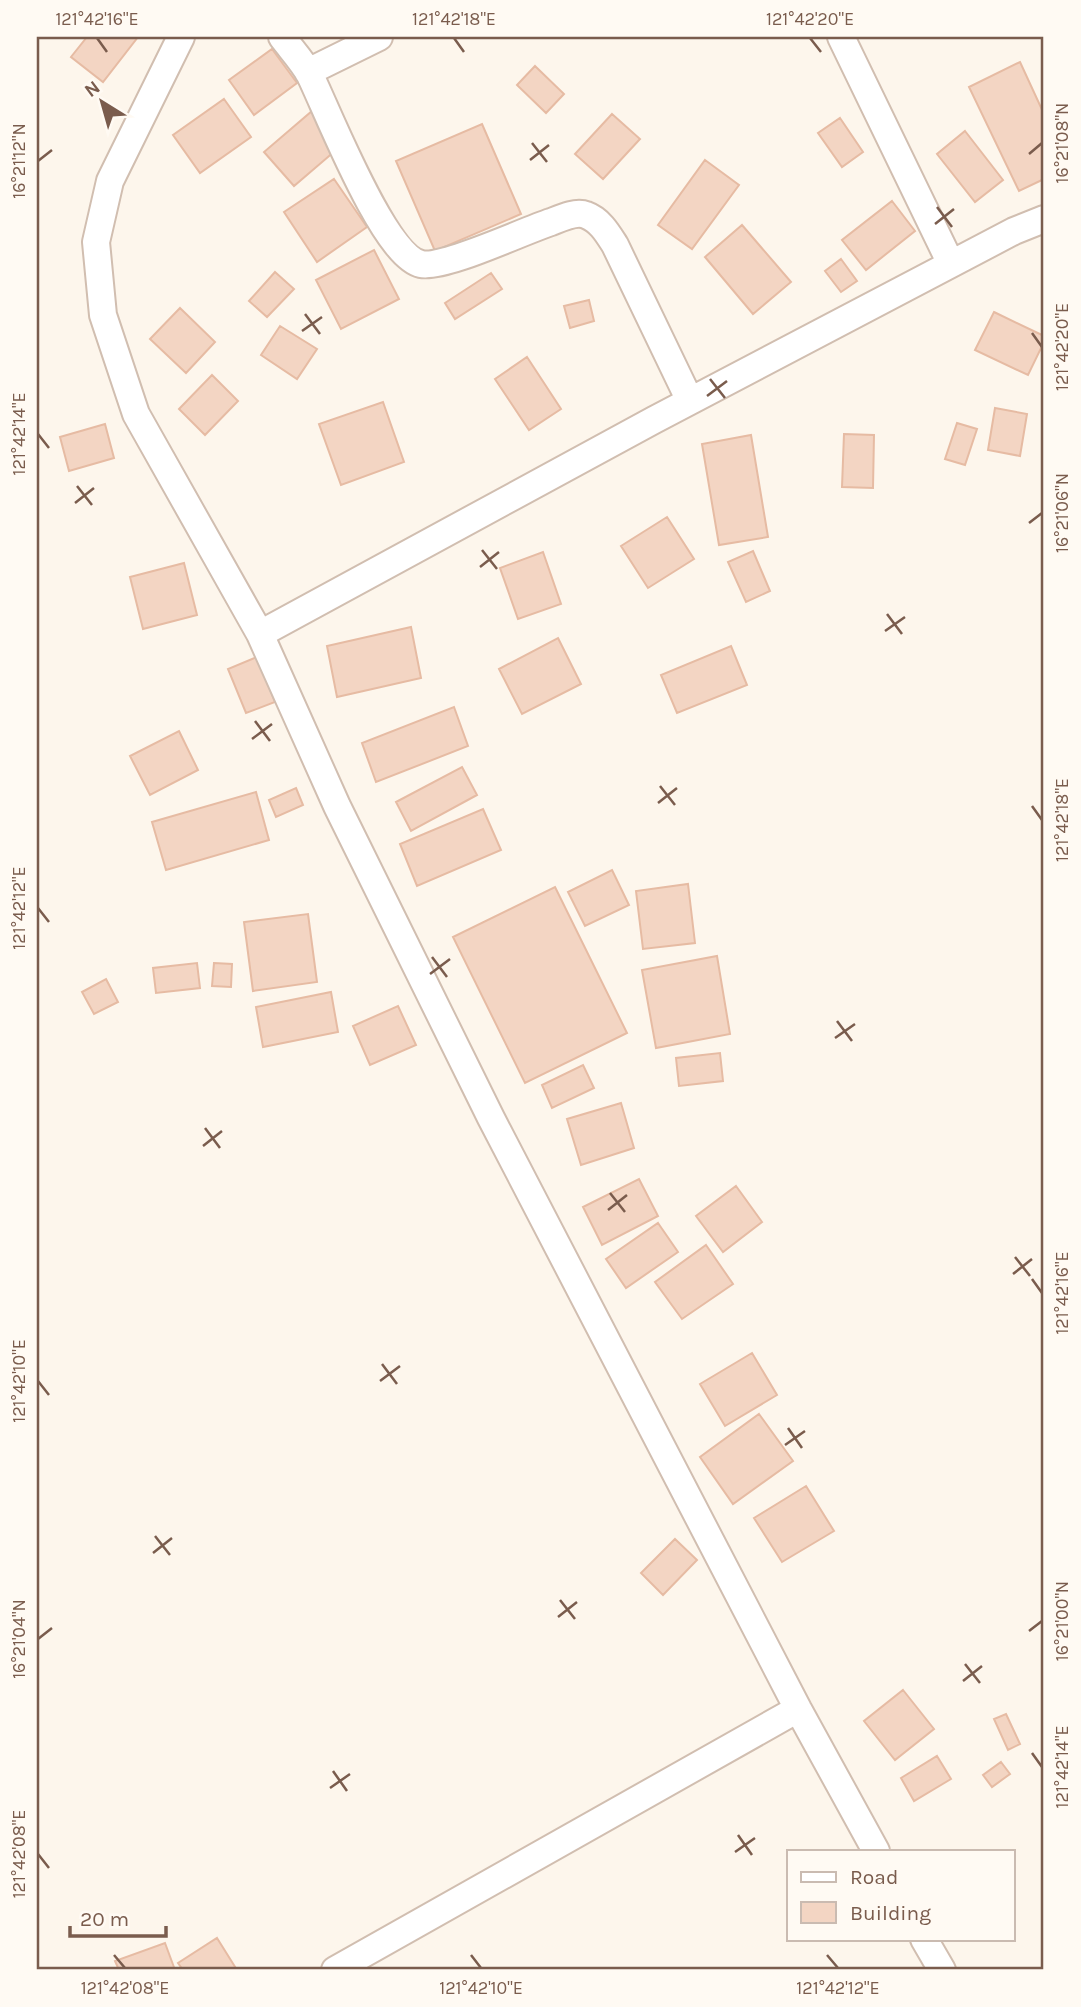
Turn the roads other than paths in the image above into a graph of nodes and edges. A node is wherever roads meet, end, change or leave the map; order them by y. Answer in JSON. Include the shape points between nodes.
{"nodes":[{"id":1,"x":181,"y":37,"type":"edge"},
{"id":2,"x":282,"y":37,"type":"edge"},
{"id":3,"x":379,"y":37,"type":"edge"},
{"id":4,"x":841,"y":37,"type":"edge"},
{"id":5,"x":308,"y":72,"type":"junction"},
{"id":6,"x":1044,"y":219,"type":"edge"},
{"id":7,"x":951,"y":264,"type":"junction"},
{"id":8,"x":690,"y":401,"type":"junction"},
{"id":9,"x":261,"y":634,"type":"junction"},
{"id":10,"x":798,"y":1709,"type":"junction"},
{"id":11,"x":875,"y":1850,"type":"edge"},
{"id":12,"x":925,"y":1940,"type":"edge"},
{"id":13,"x":335,"y":1970,"type":"edge"},
{"id":14,"x":942,"y":1970,"type":"edge"}],
"edges":[{"from":1,"to":9,"type":"street","via":[[110,181],[96,242],[103,315],[135,414]]},
{"from":2,"to":5,"type":"street"},
{"from":3,"to":5,"type":"street"},
{"from":4,"to":7,"type":"street"},
{"from":5,"to":8,"type":"street","via":[[367,199],[404,256],[418,264],[447,262],[535,227],[585,214],[601,225],[615,245]]},
{"from":6,"to":7,"type":"street"},
{"from":7,"to":8,"type":"street"},
{"from":8,"to":9,"type":"street"},
{"from":9,"to":10,"type":"street","via":[[338,806],[491,1118]]},
{"from":10,"to":11,"type":"street"},
{"from":10,"to":13,"type":"street"},
{"from":12,"to":14,"type":"street"}]}
